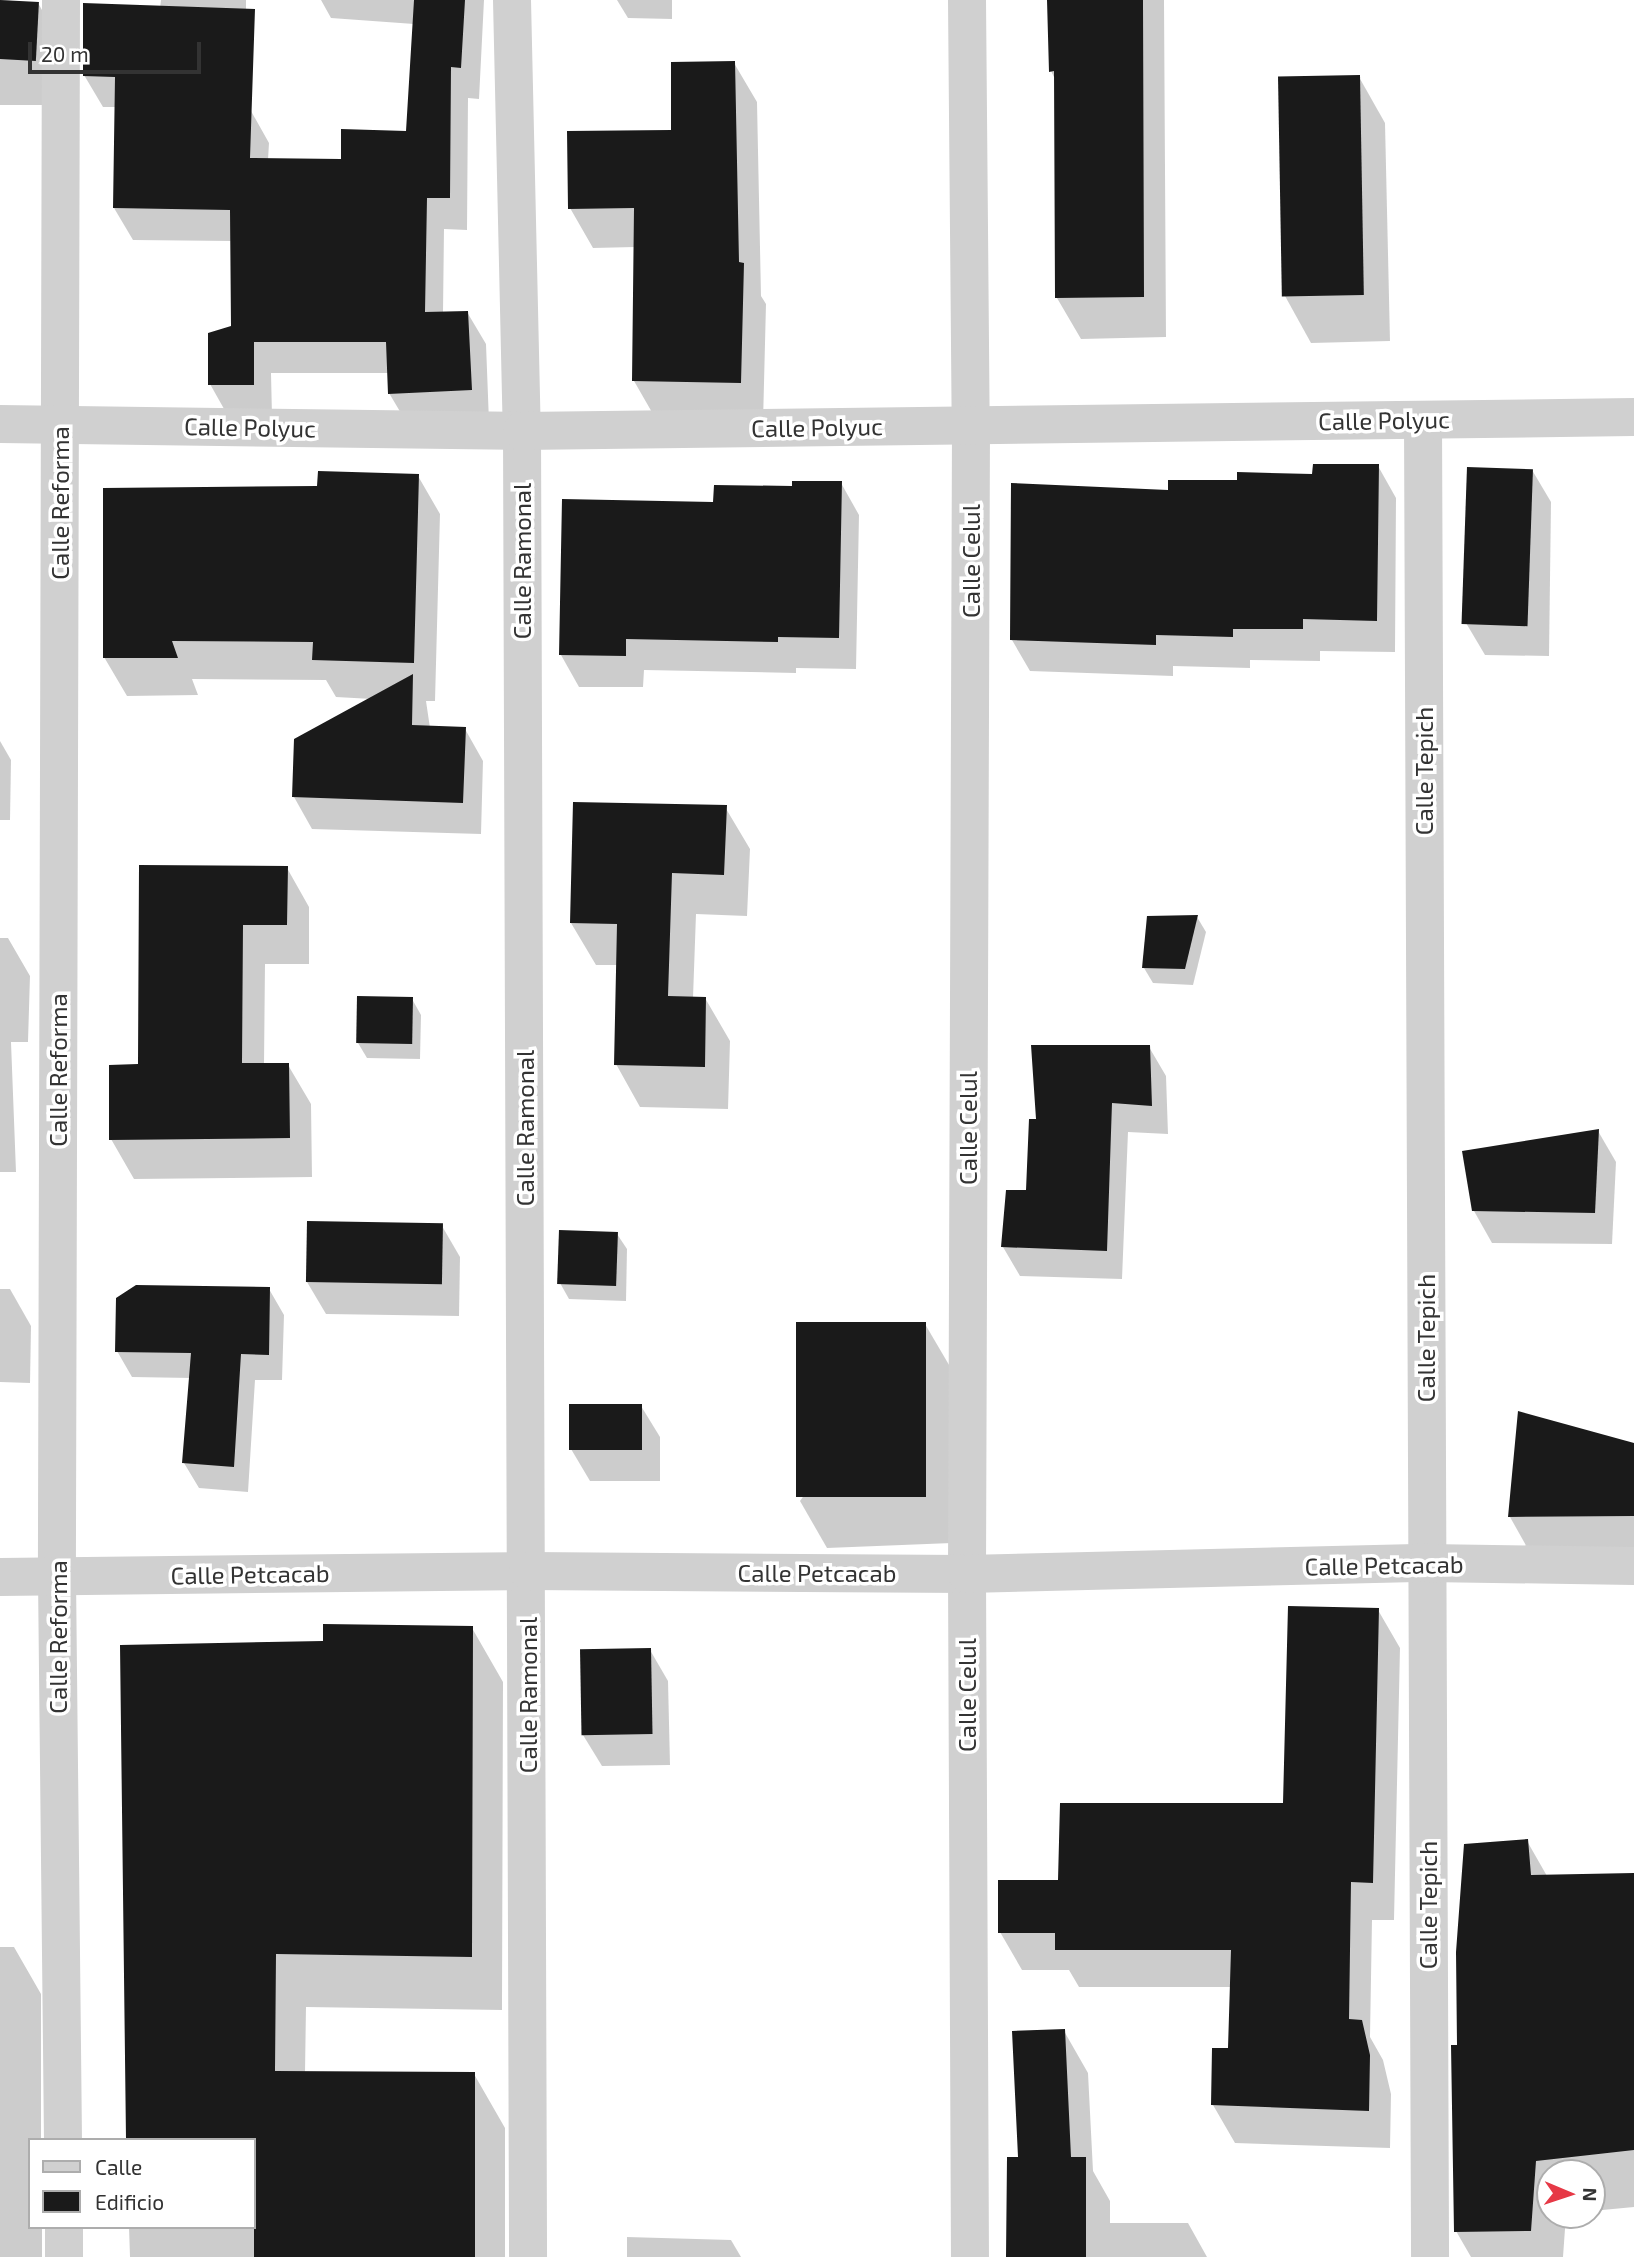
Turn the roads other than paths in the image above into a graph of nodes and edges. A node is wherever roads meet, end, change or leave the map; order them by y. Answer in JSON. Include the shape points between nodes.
{"nodes":[{"id":1,"x":61,"y":0,"type":"edge"},
{"id":2,"x":512,"y":0,"type":"edge"},
{"id":3,"x":967,"y":0,"type":"edge"},
{"id":4,"x":1634,"y":417,"type":"edge"},
{"id":5,"x":1423,"y":420,"type":"junction"},
{"id":6,"x":0,"y":424,"type":"edge"},
{"id":7,"x":60,"y":424,"type":"junction"},
{"id":8,"x":971,"y":425,"type":"junction"},
{"id":9,"x":522,"y":431,"type":"junction"},
{"id":10,"x":1427,"y":1563,"type":"junction"},
{"id":11,"x":1634,"y":1566,"type":"edge"},
{"id":12,"x":528,"y":1571,"type":"junction"},
{"id":13,"x":967,"y":1574,"type":"junction"},
{"id":14,"x":0,"y":1577,"type":"edge"},
{"id":15,"x":57,"y":1577,"type":"junction"},
{"id":16,"x":63,"y":2138,"type":"edge"},
{"id":17,"x":64,"y":2229,"type":"edge"},
{"id":18,"x":64,"y":2257,"type":"edge"},
{"id":19,"x":528,"y":2257,"type":"edge"},
{"id":20,"x":970,"y":2257,"type":"edge"},
{"id":21,"x":1430,"y":2257,"type":"edge"}],
"edges":[{"from":1,"to":7,"type":"street","name":"Calle Reforma"},
{"from":2,"to":9,"type":"street","name":"Calle Ramonal"},
{"from":3,"to":8,"type":"street","name":"Calle Celul"},
{"from":4,"to":5,"type":"street","name":"Calle Polyuc"},
{"from":5,"to":8,"type":"street","name":"Calle Polyuc"},
{"from":5,"to":10,"type":"street","name":"Calle Tepich"},
{"from":6,"to":7,"type":"street","name":"Calle Polyuc"},
{"from":7,"to":9,"type":"street","name":"Calle Polyuc"},
{"from":7,"to":15,"type":"street","name":"Calle Reforma"},
{"from":8,"to":9,"type":"street","name":"Calle Polyuc"},
{"from":8,"to":13,"type":"street","name":"Calle Celul"},
{"from":9,"to":12,"type":"street","name":"Calle Ramonal"},
{"from":10,"to":11,"type":"street","name":"Calle Petcacab"},
{"from":10,"to":13,"type":"street","name":"Calle Petcacab"},
{"from":10,"to":21,"type":"street","name":"Calle Tepich"},
{"from":12,"to":13,"type":"street","name":"Calle Petcacab"},
{"from":12,"to":15,"type":"street","name":"Calle Petcacab"},
{"from":12,"to":19,"type":"street","name":"Calle Ramonal"},
{"from":13,"to":20,"type":"street","name":"Calle Celul"},
{"from":14,"to":15,"type":"street","name":"Calle Petcacab"},
{"from":15,"to":16,"type":"street","name":"Calle Reforma"},
{"from":17,"to":18,"type":"street"}]}
